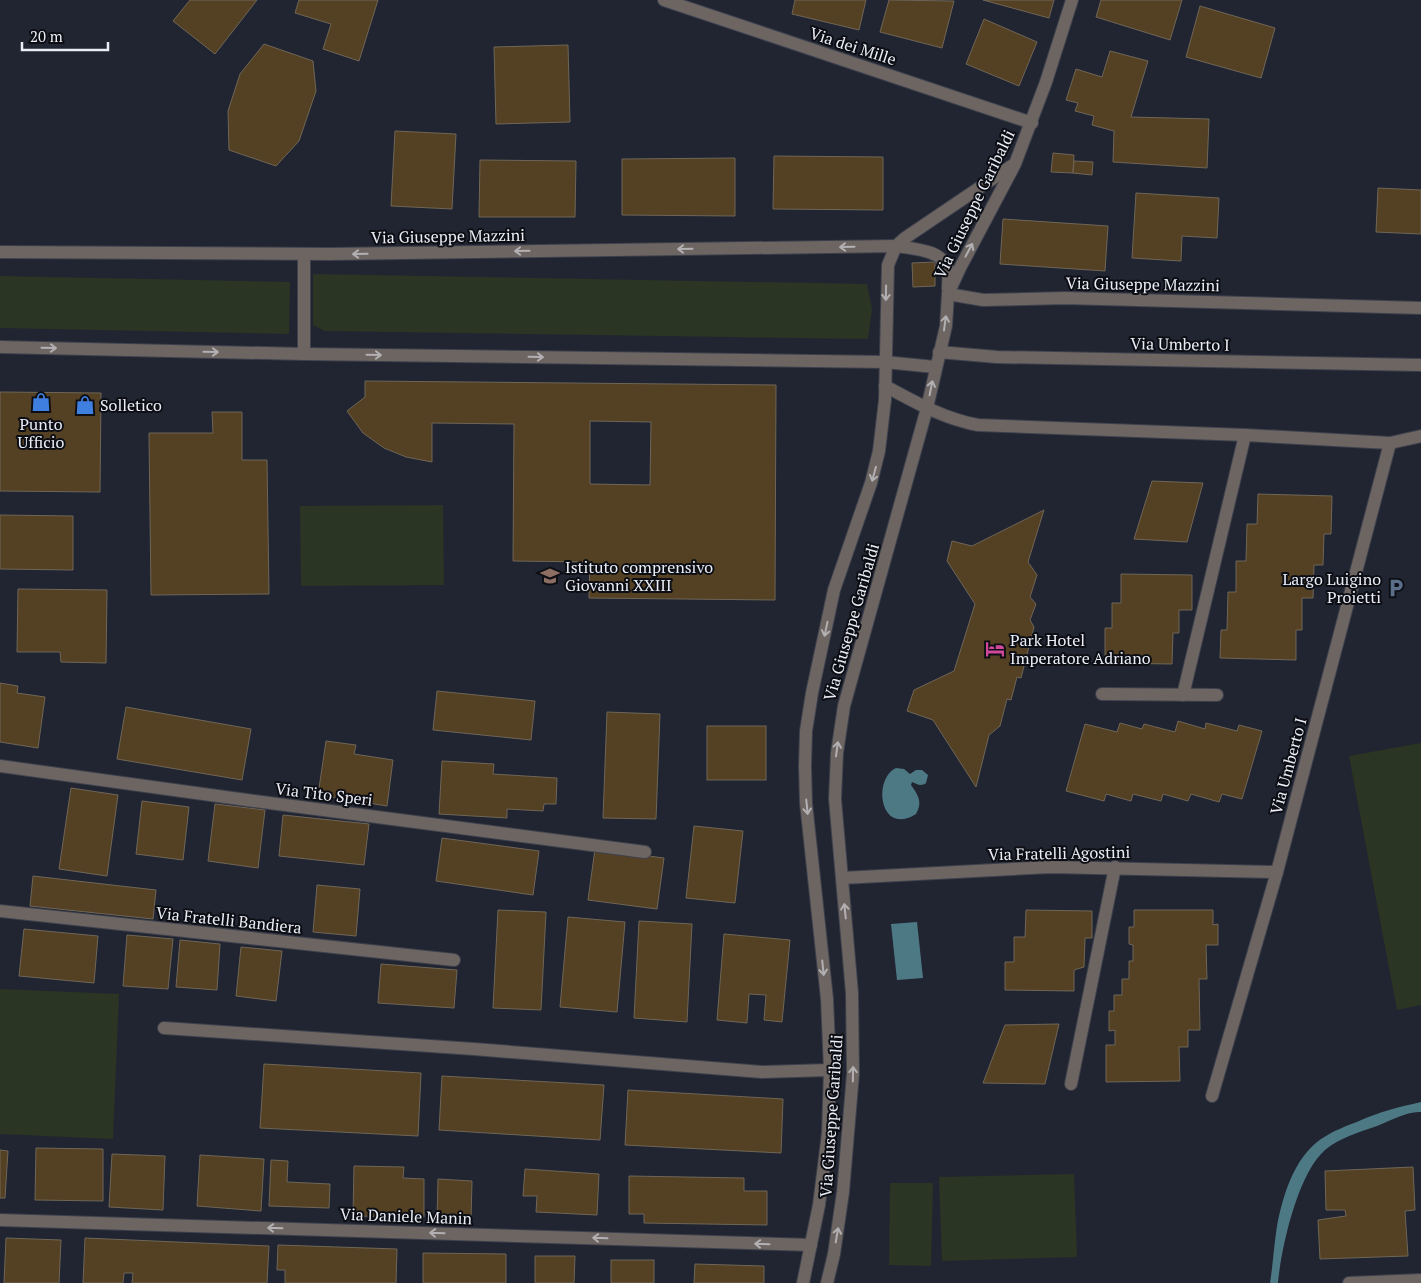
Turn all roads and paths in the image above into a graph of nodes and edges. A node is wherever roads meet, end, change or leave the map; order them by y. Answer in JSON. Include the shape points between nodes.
{"nodes":[{"id":1,"x":664,"y":0,"type":"edge"},
{"id":2,"x":1072,"y":0,"type":"edge"},
{"id":3,"x":1032,"y":123,"type":"junction"},
{"id":4,"x":1015,"y":164,"type":"junction"},
{"id":5,"x":896,"y":246,"type":"junction"},
{"id":6,"x":0,"y":252,"type":"edge"},
{"id":7,"x":304,"y":255,"type":"junction"},
{"id":8,"x":948,"y":294,"type":"junction"},
{"id":9,"x":1421,"y":308,"type":"edge"},
{"id":10,"x":0,"y":347,"type":"edge"},
{"id":11,"x":939,"y":352,"type":"junction"},
{"id":12,"x":304,"y":354,"type":"junction"},
{"id":13,"x":885,"y":362,"type":"junction"},
{"id":14,"x":1421,"y":366,"type":"edge"},
{"id":15,"x":936,"y":367,"type":"junction"},
{"id":16,"x":885,"y":386,"type":"junction"},
{"id":17,"x":927,"y":408,"type":"junction"},
{"id":18,"x":1245,"y":435,"type":"junction"},
{"id":19,"x":1421,"y":436,"type":"edge"},
{"id":20,"x":1390,"y":443,"type":"junction"},
{"id":21,"x":1102,"y":694,"type":"dead end"},
{"id":22,"x":1183,"y":695,"type":"junction"},
{"id":23,"x":1217,"y":695,"type":"dead end"},
{"id":24,"x":0,"y":766,"type":"edge"},
{"id":25,"x":645,"y":852,"type":"dead end"},
{"id":26,"x":1115,"y":867,"type":"junction"},
{"id":27,"x":1277,"y":872,"type":"junction"},
{"id":28,"x":842,"y":878,"type":"junction"},
{"id":29,"x":0,"y":911,"type":"edge"},
{"id":30,"x":454,"y":960,"type":"dead end"},
{"id":31,"x":164,"y":1028,"type":"dead end"},
{"id":32,"x":830,"y":1070,"type":"junction"},
{"id":33,"x":1071,"y":1084,"type":"dead end"},
{"id":34,"x":1212,"y":1096,"type":"dead end"},
{"id":35,"x":0,"y":1220,"type":"edge"},
{"id":36,"x":811,"y":1245,"type":"junction"},
{"id":37,"x":1421,"y":1280,"type":"edge"},
{"id":38,"x":803,"y":1283,"type":"edge"},
{"id":39,"x":828,"y":1283,"type":"edge"},
{"id":40,"x":1349,"y":1283,"type":"edge"}],
"edges":[{"from":1,"to":3,"type":"street","name":"Via dei Mille"},
{"from":2,"to":3,"type":"street","name":"Via Giuseppe Garibaldi"},
{"from":3,"to":4,"type":"street","name":"Via Giuseppe Garibaldi"},
{"from":4,"to":5,"type":"street"},
{"from":8,"to":4,"type":"street","name":"Via Giuseppe Garibaldi","one_way":true},
{"from":5,"to":7,"type":"street","name":"Via Giuseppe Mazzini","one_way":true},
{"from":5,"to":8,"type":"street","name":"Via Giuseppe Mazzini","via":[[926,251],[939,257],[948,269]]},
{"from":5,"to":13,"type":"street","one_way":true,"via":[[886,275]]},
{"from":6,"to":7,"type":"street","name":"Via Giuseppe Mazzini"},
{"from":7,"to":12,"type":"street"},
{"from":8,"to":9,"type":"street","name":"Via Giuseppe Mazzini","via":[[983,300],[1065,298]]},
{"from":11,"to":8,"type":"street","name":"Via Giuseppe Garibaldi","one_way":true,"via":[[946,326]]},
{"from":10,"to":12,"type":"street","one_way":true},
{"from":11,"to":14,"type":"street","name":"Via Umberto I","via":[[997,357]]},
{"from":11,"to":15,"type":"street","name":"Via Giuseppe Garibaldi"},
{"from":12,"to":13,"type":"street","one_way":true},
{"from":13,"to":15,"type":"street"},
{"from":13,"to":16,"type":"street"},
{"from":17,"to":15,"type":"street","name":"Via Giuseppe Garibaldi","one_way":true},
{"from":16,"to":17,"type":"street"},
{"from":16,"to":32,"type":"street","name":"Via Giuseppe Garibaldi","one_way":true,"via":[[879,452],[834,590],[806,731],[806,803],[827,999]]},
{"from":17,"to":18,"type":"street","via":[[978,425]]},
{"from":28,"to":17,"type":"street","name":"Via Giuseppe Garibaldi","one_way":true,"via":[[835,774],[842,714]]},
{"from":18,"to":20,"type":"street"},
{"from":18,"to":22,"type":"street"},
{"from":19,"to":20,"type":"street"},
{"from":20,"to":27,"type":"street","name":"Via Umberto I"},
{"from":21,"to":22,"type":"street"},
{"from":22,"to":23,"type":"street"},
{"from":24,"to":25,"type":"street","name":"Via Tito Speri"},
{"from":26,"to":27,"type":"street","name":"Via Fratelli Agostini"},
{"from":26,"to":28,"type":"street","name":"Via Fratelli Agostini","via":[[1051,867]]},
{"from":26,"to":33,"type":"street"},
{"from":27,"to":34,"type":"street","name":"Via Umberto I"},
{"from":39,"to":28,"type":"street","name":"Via Giuseppe Garibaldi","one_way":true,"via":[[843,1192],[853,1074],[852,993]]},
{"from":29,"to":30,"type":"street","name":"Via Fratelli Bandiera"},
{"from":31,"to":32,"type":"street","via":[[762,1072]]},
{"from":32,"to":36,"type":"street","name":"Via Giuseppe Garibaldi","via":[[828,1133]]},
{"from":36,"to":35,"type":"street","name":"Via Daniele Manin","one_way":true},
{"from":36,"to":38,"type":"street","name":"Via Giuseppe Garibaldi"},
{"from":37,"to":40,"type":"street"}]}
